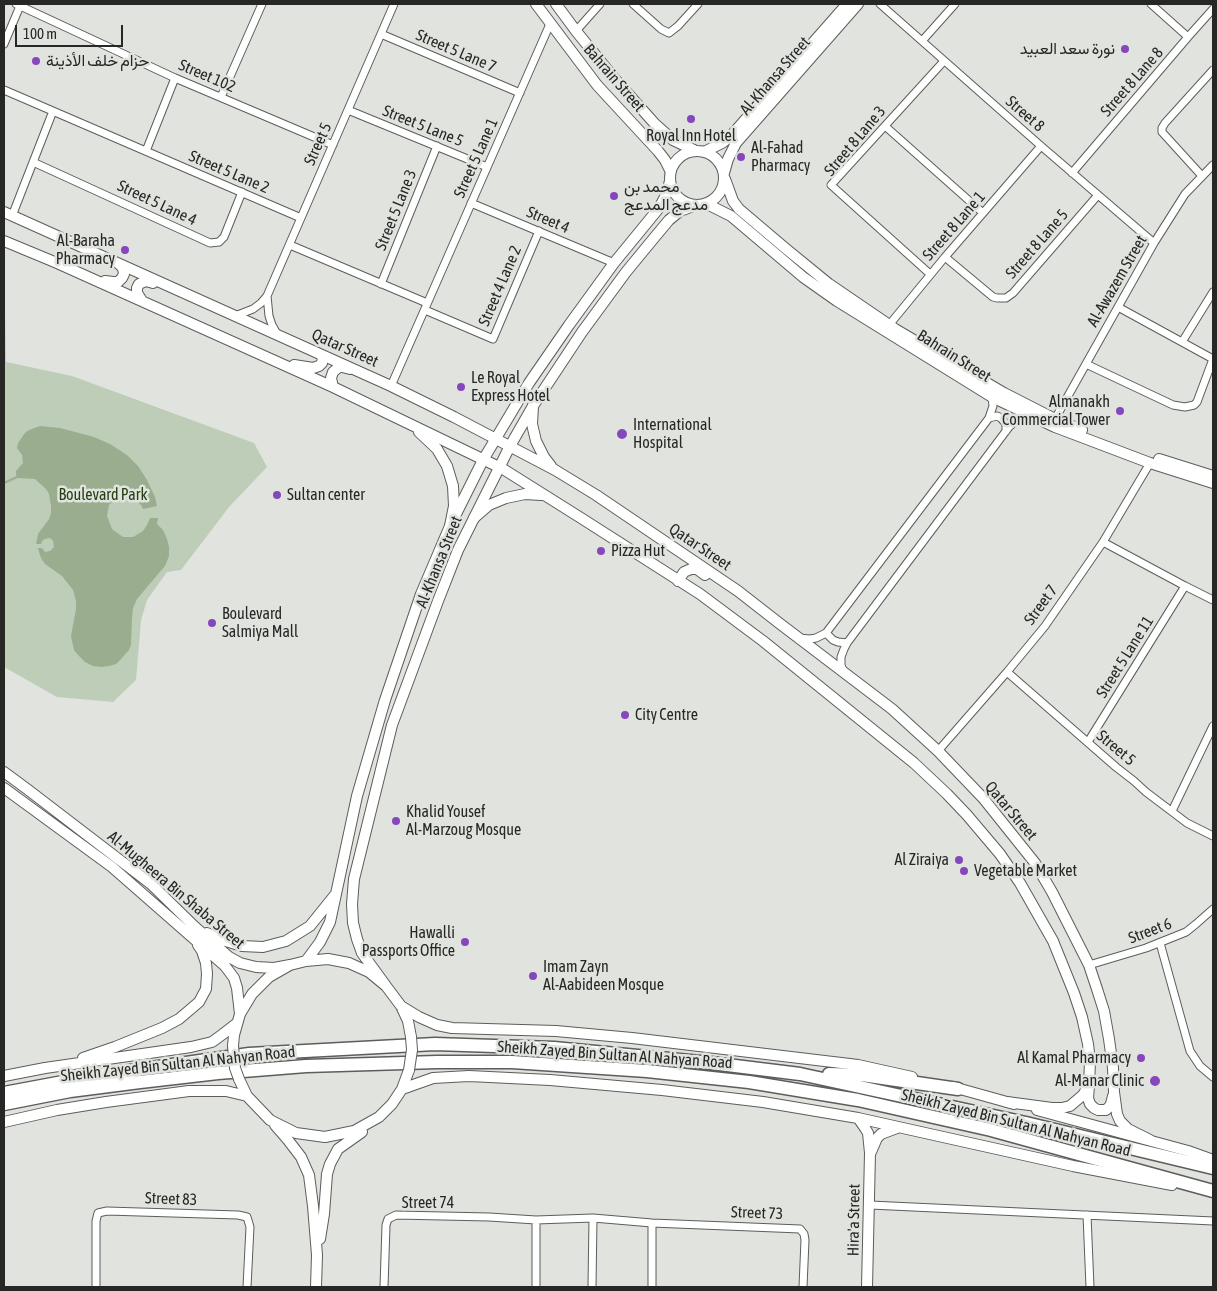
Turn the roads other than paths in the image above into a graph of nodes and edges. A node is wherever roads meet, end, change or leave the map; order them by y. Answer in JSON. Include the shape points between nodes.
{"nodes":[{"id":1,"x":262,"y":4,"type":"edge"},
{"id":2,"x":394,"y":4,"type":"edge"},
{"id":3,"x":536,"y":4,"type":"edge"},
{"id":4,"x":556,"y":4,"type":"edge"},
{"id":5,"x":600,"y":4,"type":"edge"},
{"id":6,"x":633,"y":4,"type":"edge"},
{"id":7,"x":698,"y":4,"type":"edge"},
{"id":8,"x":847,"y":4,"type":"edge"},
{"id":9,"x":858,"y":4,"type":"edge"},
{"id":10,"x":880,"y":4,"type":"edge"},
{"id":11,"x":955,"y":4,"type":"edge"},
{"id":12,"x":1151,"y":4,"type":"edge"},
{"id":13,"x":18,"y":5,"type":"edge"},
{"id":14,"x":1213,"y":9,"type":"edge"},
{"id":15,"x":550,"y":24,"type":"junction"},
{"id":16,"x":576,"y":31,"type":"junction"},
{"id":17,"x":381,"y":34,"type":"junction"},
{"id":18,"x":1188,"y":37,"type":"junction"},
{"id":19,"x":922,"y":41,"type":"junction"},
{"id":20,"x":4,"y":44,"type":"edge"},
{"id":21,"x":944,"y":61,"type":"junction"},
{"id":22,"x":1213,"y":70,"type":"edge"},
{"id":23,"x":175,"y":78,"type":"junction"},
{"id":24,"x":614,"y":78,"type":"junction"},
{"id":25,"x":597,"y":85,"type":"junction"},
{"id":26,"x":4,"y":90,"type":"edge"},
{"id":27,"x":520,"y":93,"type":"junction"},
{"id":28,"x":221,"y":97,"type":"junction"},
{"id":29,"x":348,"y":110,"type":"junction"},
{"id":30,"x":53,"y":111,"type":"junction"},
{"id":31,"x":885,"y":126,"type":"junction"},
{"id":32,"x":333,"y":144,"type":"junction"},
{"id":33,"x":437,"y":146,"type":"junction"},
{"id":34,"x":1041,"y":146,"type":"junction"},
{"id":35,"x":694,"y":150,"type":"junction"},
{"id":36,"x":146,"y":151,"type":"junction"},
{"id":37,"x":706,"y":152,"type":"junction"},
{"id":38,"x":33,"y":162,"type":"junction"},
{"id":39,"x":1213,"y":164,"type":"edge"},
{"id":40,"x":487,"y":167,"type":"junction"},
{"id":41,"x":1072,"y":173,"type":"junction"},
{"id":42,"x":670,"y":175,"type":"junction"},
{"id":43,"x":725,"y":176,"type":"junction"},
{"id":44,"x":1202,"y":176,"type":"junction"},
{"id":45,"x":242,"y":192,"type":"junction"},
{"id":46,"x":1098,"y":195,"type":"junction"},
{"id":47,"x":472,"y":203,"type":"junction"},
{"id":48,"x":702,"y":204,"type":"junction"},
{"id":49,"x":983,"y":213,"type":"junction"},
{"id":50,"x":8,"y":214,"type":"edge"},
{"id":51,"x":301,"y":218,"type":"junction"},
{"id":52,"x":539,"y":230,"type":"junction"},
{"id":53,"x":4,"y":241,"type":"edge"},
{"id":54,"x":1154,"y":243,"type":"junction"},
{"id":55,"x":290,"y":245,"type":"junction"},
{"id":56,"x":945,"y":256,"type":"junction"},
{"id":57,"x":614,"y":263,"type":"junction"},
{"id":58,"x":119,"y":264,"type":"junction"},
{"id":59,"x":930,"y":274,"type":"junction"},
{"id":60,"x":89,"y":278,"type":"junction"},
{"id":61,"x":381,"y":284,"type":"junction"},
{"id":62,"x":178,"y":290,"type":"junction"},
{"id":63,"x":1213,"y":292,"type":"edge"},
{"id":64,"x":267,"y":296,"type":"junction"},
{"id":65,"x":142,"y":301,"type":"junction"},
{"id":66,"x":426,"y":306,"type":"junction"},
{"id":67,"x":1118,"y":307,"type":"junction"},
{"id":68,"x":235,"y":316,"type":"junction"},
{"id":69,"x":889,"y":325,"type":"junction"},
{"id":70,"x":277,"y":334,"type":"junction"},
{"id":71,"x":1182,"y":342,"type":"junction"},
{"id":72,"x":320,"y":354,"type":"junction"},
{"id":73,"x":1213,"y":359,"type":"edge"},
{"id":74,"x":280,"y":364,"type":"junction"},
{"id":75,"x":1086,"y":364,"type":"junction"},
{"id":76,"x":360,"y":372,"type":"junction"},
{"id":77,"x":333,"y":386,"type":"junction"},
{"id":78,"x":391,"y":386,"type":"junction"},
{"id":79,"x":992,"y":397,"type":"junction"},
{"id":80,"x":533,"y":406,"type":"junction"},
{"id":81,"x":1028,"y":415,"type":"junction"},
{"id":82,"x":989,"y":418,"type":"junction"},
{"id":83,"x":1055,"y":419,"type":"junction"},
{"id":84,"x":404,"y":421,"type":"junction"},
{"id":85,"x":1006,"y":432,"type":"junction"},
{"id":86,"x":496,"y":439,"type":"junction"},
{"id":87,"x":510,"y":446,"type":"junction"},
{"id":88,"x":483,"y":460,"type":"junction"},
{"id":89,"x":1150,"y":463,"type":"junction"},
{"id":90,"x":498,"y":467,"type":"junction"},
{"id":91,"x":555,"y":470,"type":"junction"},
{"id":92,"x":1213,"y":477,"type":"edge"},
{"id":93,"x":544,"y":495,"type":"junction"},
{"id":94,"x":474,"y":518,"type":"junction"},
{"id":95,"x":450,"y":526,"type":"junction"},
{"id":96,"x":1103,"y":542,"type":"junction"},
{"id":97,"x":678,"y":581,"type":"junction"},
{"id":98,"x":1185,"y":586,"type":"junction"},
{"id":99,"x":738,"y":591,"type":"junction"},
{"id":100,"x":1213,"y":600,"type":"edge"},
{"id":101,"x":826,"y":633,"type":"junction"},
{"id":102,"x":797,"y":638,"type":"junction"},
{"id":103,"x":847,"y":644,"type":"junction"},
{"id":104,"x":1007,"y":672,"type":"junction"},
{"id":105,"x":844,"y":673,"type":"junction"},
{"id":106,"x":1213,"y":726,"type":"edge"},
{"id":107,"x":1088,"y":742,"type":"junction"},
{"id":108,"x":938,"y":751,"type":"junction"},
{"id":109,"x":4,"y":772,"type":"edge"},
{"id":110,"x":4,"y":788,"type":"edge"},
{"id":111,"x":1172,"y":811,"type":"junction"},
{"id":112,"x":1213,"y":836,"type":"edge"},
{"id":113,"x":336,"y":894,"type":"junction"},
{"id":114,"x":1213,"y":909,"type":"edge"},
{"id":115,"x":195,"y":927,"type":"junction"},
{"id":116,"x":193,"y":938,"type":"junction"},
{"id":117,"x":1160,"y":943,"type":"junction"},
{"id":118,"x":306,"y":961,"type":"junction"},
{"id":119,"x":290,"y":965,"type":"junction"},
{"id":120,"x":1089,"y":966,"type":"junction"},
{"id":121,"x":386,"y":986,"type":"junction"},
{"id":122,"x":401,"y":1006,"type":"junction"},
{"id":123,"x":238,"y":1019,"type":"junction"},
{"id":124,"x":45,"y":1068,"type":"junction"},
{"id":125,"x":800,"y":1074,"type":"junction"},
{"id":126,"x":4,"y":1076,"type":"edge"},
{"id":127,"x":1213,"y":1078,"type":"edge"},
{"id":128,"x":1089,"y":1084,"type":"junction"},
{"id":129,"x":402,"y":1089,"type":"junction"},
{"id":130,"x":958,"y":1089,"type":"junction"},
{"id":131,"x":1114,"y":1092,"type":"junction"},
{"id":132,"x":4,"y":1093,"type":"edge"},
{"id":133,"x":247,"y":1096,"type":"junction"},
{"id":134,"x":1008,"y":1102,"type":"junction"},
{"id":135,"x":4,"y":1104,"type":"edge"},
{"id":136,"x":379,"y":1117,"type":"junction"},
{"id":137,"x":858,"y":1118,"type":"junction"},
{"id":138,"x":270,"y":1120,"type":"junction"},
{"id":139,"x":4,"y":1122,"type":"edge"},
{"id":140,"x":899,"y":1128,"type":"junction"},
{"id":141,"x":1150,"y":1140,"type":"junction"},
{"id":142,"x":870,"y":1153,"type":"junction"},
{"id":143,"x":1213,"y":1160,"type":"edge"},
{"id":144,"x":1213,"y":1168,"type":"edge"},
{"id":145,"x":1210,"y":1190,"type":"edge"},
{"id":146,"x":870,"y":1205,"type":"junction"},
{"id":147,"x":1087,"y":1215,"type":"junction"},
{"id":148,"x":593,"y":1218,"type":"junction"},
{"id":149,"x":536,"y":1220,"type":"junction"},
{"id":150,"x":1213,"y":1221,"type":"edge"},
{"id":151,"x":652,"y":1223,"type":"junction"},
{"id":152,"x":317,"y":1255,"type":"junction"},
{"id":153,"x":1089,"y":1284,"type":"edge"},
{"id":154,"x":96,"y":1287,"type":"edge"},
{"id":155,"x":247,"y":1287,"type":"edge"},
{"id":156,"x":316,"y":1287,"type":"edge"},
{"id":157,"x":384,"y":1287,"type":"edge"},
{"id":158,"x":536,"y":1287,"type":"edge"},
{"id":159,"x":592,"y":1287,"type":"edge"},
{"id":160,"x":652,"y":1287,"type":"edge"},
{"id":161,"x":803,"y":1287,"type":"edge"},
{"id":162,"x":867,"y":1287,"type":"edge"},
{"id":163,"x":1083,"y":1287,"type":"edge"}],
"edges":[{"from":1,"to":28,"type":"street"},
{"from":2,"to":17,"type":"street","name":"Street 5"},
{"from":3,"to":15,"type":"main road","name":"Bahrain Street"},
{"from":4,"to":16,"type":"main road","name":"Bahrain Street"},
{"from":5,"to":16,"type":"street"},
{"from":6,"to":7,"type":"street","via":[[669,33]]},
{"from":8,"to":37,"type":"main road","name":"Al-Khansa Street","via":[[730,137]]},
{"from":9,"to":43,"type":"main road","name":"Al-Khansa Street","via":[[736,143],[728,159]]},
{"from":10,"to":19,"type":"street","name":"Street 8"},
{"from":11,"to":19,"type":"street"},
{"from":12,"to":18,"type":"street"},
{"from":13,"to":20,"type":"street"},
{"from":13,"to":23,"type":"street","name":"Street 102"},
{"from":14,"to":18,"type":"street","name":"Street 8 Lane 8"},
{"from":15,"to":25,"type":"main road","name":"Bahrain Street"},
{"from":15,"to":27,"type":"street","name":"Street 5 Lane 1"},
{"from":16,"to":24,"type":"main road","name":"Bahrain Street"},
{"from":17,"to":27,"type":"street","name":"Street 5 Lane 7"},
{"from":17,"to":29,"type":"street","name":"Street 5"},
{"from":18,"to":41,"type":"street","name":"Street 8 Lane 8"},
{"from":19,"to":21,"type":"street","name":"Street 8"},
{"from":21,"to":31,"type":"street","name":"Street 8 Lane 3"},
{"from":21,"to":34,"type":"street","name":"Street 8"},
{"from":22,"to":44,"type":"street","via":[[1162,128],[1162,132]]},
{"from":23,"to":28,"type":"street","name":"Street 102"},
{"from":23,"to":36,"type":"street"},
{"from":24,"to":25,"type":"main road","via":[[608,87]]},
{"from":24,"to":35,"type":"main road","name":"Bahrain Street","via":[[655,124],[673,140]]},
{"from":25,"to":42,"type":"main road","name":"Bahrain Street","via":[[658,151]]},
{"from":26,"to":30,"type":"street","name":"Street 5 Lane 2"},
{"from":27,"to":40,"type":"street","name":"Street 5 Lane 1"},
{"from":28,"to":32,"type":"street","name":"Street 102"},
{"from":29,"to":32,"type":"street","name":"Street 5"},
{"from":29,"to":33,"type":"street","name":"Street 5 Lane 5"},
{"from":30,"to":36,"type":"street","name":"Street 5 Lane 2"},
{"from":30,"to":38,"type":"street"},
{"from":31,"to":49,"type":"street"},
{"from":31,"to":59,"type":"street","name":"Street 8 Lane 3","via":[[832,185]]},
{"from":32,"to":51,"type":"street","name":"Street 5"},
{"from":33,"to":40,"type":"street","name":"Street 5 Lane 5"},
{"from":33,"to":61,"type":"street","name":"Street 5 Lane 3"},
{"from":34,"to":41,"type":"street","name":"Street 8"},
{"from":34,"to":49,"type":"street","name":"Street 8 Lane 1"},
{"from":35,"to":37,"type":"main road"},
{"from":35,"to":42,"type":"main road","via":[[679,157]]},
{"from":36,"to":45,"type":"street","name":"Street 5 Lane 2"},
{"from":37,"to":43,"type":"main road","via":[[718,160]]},
{"from":38,"to":45,"type":"street","name":"Street 5 Lane 4","via":[[210,243],[219,242],[224,236]]},
{"from":38,"to":50,"type":"street"},
{"from":39,"to":44,"type":"street","name":"Al-Awazem Street"},
{"from":40,"to":47,"type":"street","name":"Street 5 Lane 1"},
{"from":41,"to":46,"type":"street","name":"Street 8"},
{"from":42,"to":48,"type":"main road","via":[[676,195],[688,204]]},
{"from":42,"to":57,"type":"main road","name":"Al-Khansa Street","via":[[666,195],[659,208]]},
{"from":43,"to":48,"type":"main road","via":[[720,194]]},
{"from":43,"to":69,"type":"main road","name":"Bahrain Street","via":[[739,209],[829,284]]},
{"from":44,"to":54,"type":"street","name":"Al-Awazem Street","via":[[1185,194]]},
{"from":45,"to":51,"type":"street","name":"Street 5 Lane 2"},
{"from":46,"to":54,"type":"street","name":"Street 8"},
{"from":46,"to":56,"type":"street","name":"Street 8 Lane 5","via":[[1006,298],[993,297]]},
{"from":47,"to":52,"type":"street","name":"Street 4"},
{"from":47,"to":66,"type":"street","name":"Street 5 Lane 1"},
{"from":48,"to":79,"type":"main road","name":"Bahrain Street","via":[[731,216],[803,277]]},
{"from":48,"to":80,"type":"main road","name":"Al-Khansa Street","via":[[680,211],[654,238],[583,330]]},
{"from":49,"to":56,"type":"street","name":"Street 8 Lane 1"},
{"from":50,"to":58,"type":"main road","name":"Qatar Street"},
{"from":51,"to":55,"type":"street","name":"Street 5"},
{"from":52,"to":57,"type":"street","name":"Street 4"},
{"from":52,"to":66,"type":"street","name":"Street 4 Lane 2","via":[[493,339]]},
{"from":53,"to":60,"type":"main road"},
{"from":54,"to":67,"type":"street","name":"Al-Awazem Street"},
{"from":55,"to":61,"type":"street"},
{"from":55,"to":64,"type":"street","name":"Street 5"},
{"from":56,"to":59,"type":"street","name":"Street 8 Lane 1"},
{"from":57,"to":86,"type":"main road","name":"Al-Khansa Street","via":[[534,376]]},
{"from":58,"to":60,"type":"main road","via":[[124,274],[118,282]]},
{"from":58,"to":62,"type":"main road","name":"Qatar Street"},
{"from":59,"to":69,"type":"street","name":"Street 8 Lane 1"},
{"from":60,"to":65,"type":"main road"},
{"from":61,"to":66,"type":"street"},
{"from":62,"to":65,"type":"main road","via":[[142,282],[137,288]]},
{"from":62,"to":68,"type":"main road","name":"Qatar Street"},
{"from":63,"to":71,"type":"street"},
{"from":64,"to":68,"type":"street","name":"Street 5","via":[[253,309]]},
{"from":64,"to":70,"type":"street","via":[[269,316]]},
{"from":65,"to":74,"type":"main road"},
{"from":66,"to":78,"type":"street","name":"Street 5 Lane 1"},
{"from":67,"to":71,"type":"street"},
{"from":67,"to":75,"type":"street","name":"Al-Awazem Street"},
{"from":68,"to":70,"type":"main road","name":"Qatar Street"},
{"from":69,"to":83,"type":"main road","name":"Bahrain Street"},
{"from":70,"to":72,"type":"main road","name":"Qatar Street"},
{"from":71,"to":73,"type":"street"},
{"from":72,"to":74,"type":"main road","via":[[322,363],[313,368]]},
{"from":72,"to":76,"type":"main road","name":"Qatar Street"},
{"from":73,"to":75,"type":"street","via":[[1197,402],[1185,407],[1173,405]]},
{"from":74,"to":77,"type":"main road"},
{"from":75,"to":83,"type":"street","name":"Al-Awazem Street"},
{"from":76,"to":77,"type":"main road","via":[[342,367],[336,369],[331,378]]},
{"from":76,"to":78,"type":"main road","name":"Qatar Street"},
{"from":77,"to":84,"type":"main road"},
{"from":78,"to":86,"type":"main road","name":"Qatar Street"},
{"from":79,"to":81,"type":"main road","name":"Bahrain Street"},
{"from":79,"to":82,"type":"street"},
{"from":80,"to":87,"type":"main road","name":"Al-Khansa Street"},
{"from":80,"to":91,"type":"main road","via":[[532,424],[536,441]]},
{"from":81,"to":85,"type":"street","via":[[1020,416]]},
{"from":81,"to":89,"type":"main road","name":"Bahrain Street"},
{"from":82,"to":85,"type":"street","via":[[997,416],[1004,420]]},
{"from":82,"to":101,"type":"street"},
{"from":83,"to":92,"type":"main road","name":"Bahrain Street"},
{"from":84,"to":88,"type":"main road"},
{"from":84,"to":95,"type":"main road","via":[[422,434],[447,466],[454,499]]},
{"from":85,"to":103,"type":"street"},
{"from":86,"to":87,"type":"main road","name":"Qatar Street"},
{"from":86,"to":88,"type":"main road","name":"Al-Khansa Street"},
{"from":87,"to":90,"type":"main road","name":"Al-Khansa Street"},
{"from":87,"to":91,"type":"main road","name":"Qatar Street"},
{"from":88,"to":90,"type":"main road"},
{"from":88,"to":95,"type":"main road","name":"Al-Khansa Street"},
{"from":89,"to":92,"type":"main road","name":"Bahrain Street"},
{"from":89,"to":96,"type":"street","name":"Street 7"},
{"from":90,"to":93,"type":"main road"},
{"from":90,"to":94,"type":"main road","name":"Al-Khansa Street"},
{"from":91,"to":99,"type":"main road","name":"Qatar Street"},
{"from":93,"to":94,"type":"main road","via":[[506,498],[488,506]]},
{"from":93,"to":97,"type":"main road"},
{"from":94,"to":121,"type":"main road","name":"Al-Khansa Street","via":[[458,550],[392,725],[354,879],[352,904],[357,939],[362,953]]},
{"from":95,"to":113,"type":"main road","name":"Al-Khansa Street","via":[[385,700],[358,796]]},
{"from":96,"to":98,"type":"street"},
{"from":96,"to":104,"type":"street","name":"Street 7"},
{"from":97,"to":99,"type":"main road","via":[[691,568],[726,591]]},
{"from":97,"to":128,"type":"main road","via":[[763,641],[914,763],[954,801],[1000,854],[1053,941],[1074,993],[1088,1044]]},
{"from":98,"to":100,"type":"street"},
{"from":98,"to":107,"type":"street","name":"Street 5 Lane 11"},
{"from":99,"to":102,"type":"main road","name":"Qatar Street"},
{"from":101,"to":102,"type":"street","via":[[810,639]]},
{"from":101,"to":103,"type":"street"},
{"from":102,"to":105,"type":"main road","name":"Qatar Street"},
{"from":103,"to":105,"type":"street","via":[[841,657]]},
{"from":104,"to":107,"type":"street","name":"Street 5"},
{"from":104,"to":108,"type":"street","name":"Street 7"},
{"from":105,"to":108,"type":"main road","name":"Qatar Street","via":[[892,709]]},
{"from":106,"to":111,"type":"street"},
{"from":107,"to":111,"type":"street","name":"Street 5"},
{"from":108,"to":120,"type":"main road","name":"Qatar Street","via":[[983,798],[1035,863]]},
{"from":109,"to":115,"type":"main road","name":"Al-Mugheera Bin Shaba Street","via":[[151,884]]},
{"from":110,"to":116,"type":"main road","name":"Al-Mugheera Bin Shaba Street","via":[[112,867]]},
{"from":111,"to":112,"type":"street","name":"Street 5"},
{"from":113,"to":115,"type":"main road","via":[[310,926],[286,941],[263,947],[242,946]]},
{"from":113,"to":118,"type":"main road","name":"Al-Khansa Street","via":[[330,922]]},
{"from":114,"to":117,"type":"street","name":"Street 6","via":[[1186,932]]},
{"from":115,"to":119,"type":"main road","name":"Al-Mugheera Bin Shaba Street","via":[[240,963],[274,968]]},
{"from":116,"to":123,"type":"main road","name":"Al-Mugheera Bin Shaba Street","via":[[234,978],[239,998]]},
{"from":116,"to":124,"type":"main road","via":[[202,951],[208,974],[206,989],[199,1002],[162,1028],[88,1056]]},
{"from":117,"to":120,"type":"street","name":"Street 6"},
{"from":117,"to":127,"type":"street","via":[[1190,1051]]},
{"from":118,"to":119,"type":"main road"},
{"from":118,"to":121,"type":"main road","via":[[328,960],[349,964],[369,972]]},
{"from":119,"to":123,"type":"main road","via":[[269,977],[252,994]]},
{"from":120,"to":131,"type":"main road","name":"Qatar Street","via":[[1104,1011]]},
{"from":121,"to":122,"type":"main road"},
{"from":122,"to":129,"type":"main road","bridge":true,"via":[[408,1021],[412,1050]]},
{"from":122,"to":130,"type":"main road","via":[[437,1025],[452,1028],[632,1038],[831,1061]]},
{"from":123,"to":124,"type":"main road","via":[[212,1042]]},
{"from":123,"to":133,"type":"main road","bridge":true,"via":[[233,1046],[235,1068]]},
{"from":124,"to":126,"type":"main road"},
{"from":125,"to":130,"type":"highway","via":[[862,1076]]},
{"from":125,"to":132,"type":"highway","name":"Sheikh Zayed Bin Sultan Al Nahyan Road","via":[[554,1048],[435,1044],[249,1054]]},
{"from":125,"to":144,"type":"highway","name":"Sheikh Zayed Bin Sultan Al Nahyan Road"},
{"from":128,"to":131,"type":"main road","via":[[1090,1104],[1098,1110],[1109,1107]]},
{"from":128,"to":134,"type":"main road","via":[[1076,1102],[1062,1108]]},
{"from":129,"to":136,"type":"main road"},
{"from":129,"to":137,"type":"main road","via":[[448,1076],[550,1080],[754,1101]]},
{"from":130,"to":134,"type":"main road"},
{"from":131,"to":141,"type":"main road","name":"Qatar Street","via":[[1120,1121]]},
{"from":133,"to":138,"type":"main road"},
{"from":133,"to":139,"type":"main road","via":[[226,1091],[189,1091],[57,1110]]},
{"from":134,"to":141,"type":"main road"},
{"from":135,"to":145,"type":"highway","name":"Sheikh Zayed Bin Sultan Al Nahyan Road","via":[[140,1082],[306,1066],[512,1062],[647,1071],[749,1082],[858,1100],[991,1130]]},
{"from":136,"to":138,"type":"main road","via":[[354,1131],[325,1137],[296,1133]]},
{"from":136,"to":152,"type":"main road","via":[[338,1149],[330,1164]]},
{"from":137,"to":140,"type":"main road"},
{"from":137,"to":142,"type":"main road","name":"Hira'a Street","via":[[868,1133]]},
{"from":138,"to":152,"type":"main road","via":[[301,1157],[310,1175]]},
{"from":140,"to":142,"type":"main road","via":[[881,1134]]},
{"from":140,"to":145,"type":"main road","via":[[1064,1164]]},
{"from":141,"to":143,"type":"main road"},
{"from":142,"to":146,"type":"main road","name":"Hira'a Street"},
{"from":146,"to":147,"type":"street"},
{"from":146,"to":162,"type":"main road","name":"Hira'a Street"},
{"from":147,"to":150,"type":"street"},
{"from":147,"to":153,"type":"street"},
{"from":148,"to":149,"type":"street","name":"Street 74"},
{"from":148,"to":151,"type":"street","name":"Street 73"},
{"from":148,"to":159,"type":"street"},
{"from":149,"to":157,"type":"street","name":"Street 74","via":[[396,1215],[388,1219],[386,1225]]},
{"from":149,"to":158,"type":"street"},
{"from":151,"to":160,"type":"street"},
{"from":151,"to":161,"type":"street","name":"Street 73","via":[[800,1228],[805,1240]]},
{"from":152,"to":156,"type":"main road"},
{"from":153,"to":163,"type":"street"},
{"from":154,"to":155,"type":"street","name":"Street 83","via":[[96,1220],[98,1213],[106,1211],[247,1217],[250,1227]]}]}
